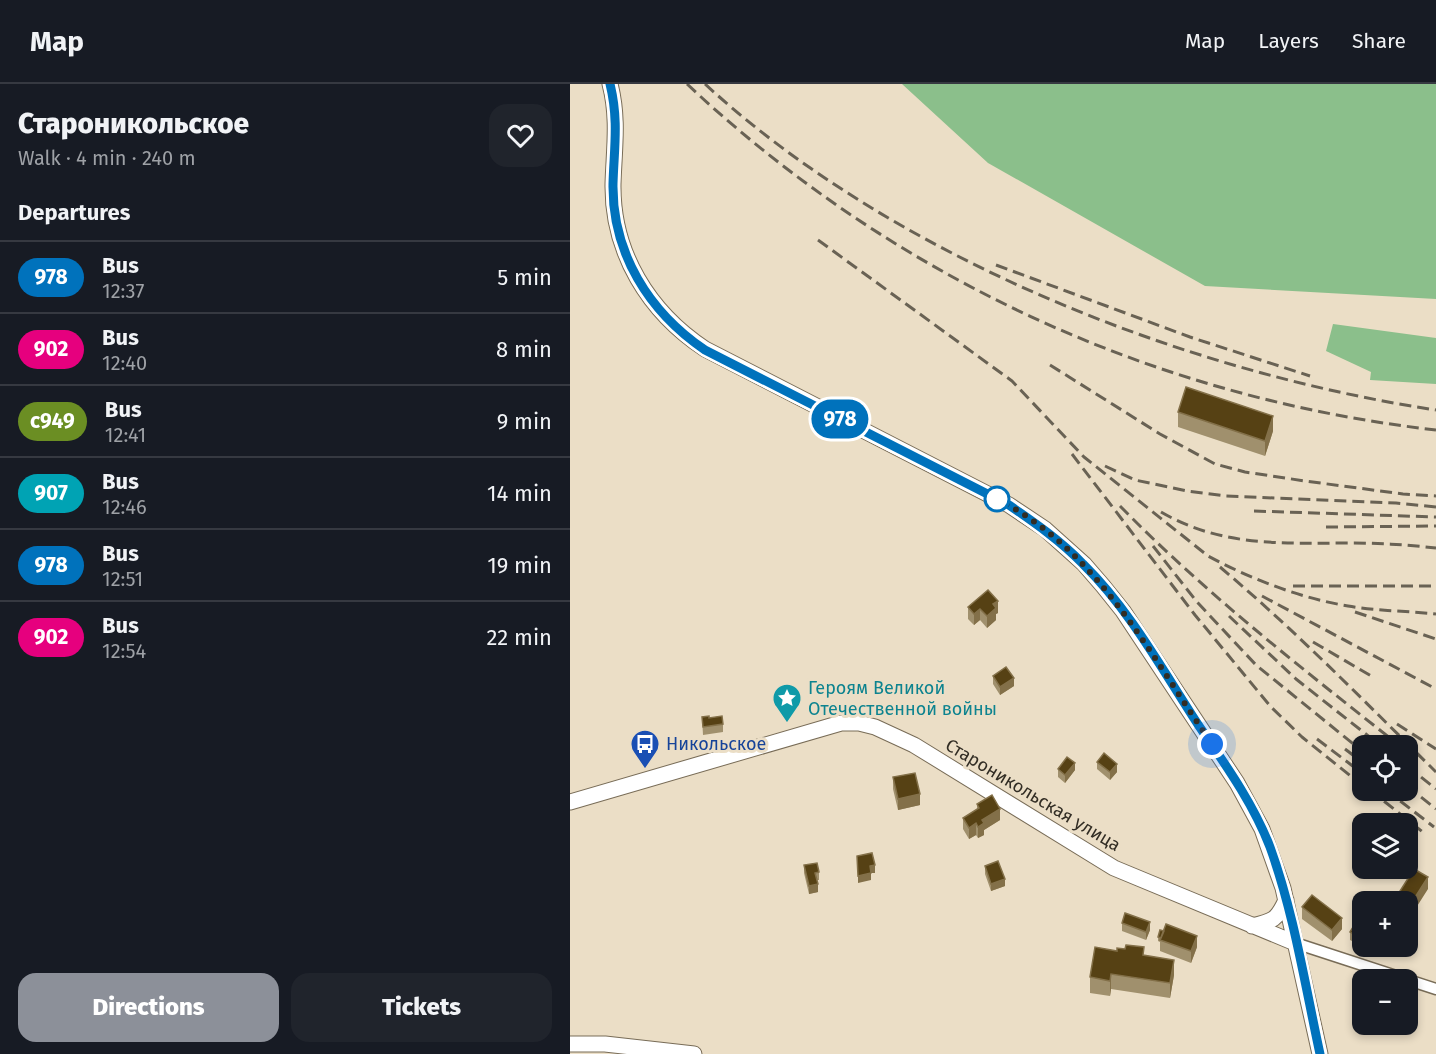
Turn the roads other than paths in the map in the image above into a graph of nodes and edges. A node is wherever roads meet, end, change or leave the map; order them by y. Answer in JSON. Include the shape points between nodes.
{"nodes":[{"id":1,"x":610,"y":84,"type":"edge"},
{"id":2,"x":570,"y":802,"type":"edge"},
{"id":3,"x":1286,"y":900,"type":"junction"},
{"id":4,"x":1252,"y":926,"type":"junction"},
{"id":5,"x":1295,"y":943,"type":"junction"},
{"id":6,"x":1436,"y":989,"type":"edge"},
{"id":7,"x":570,"y":1044,"type":"edge"},
{"id":8,"x":694,"y":1054,"type":"edge"},
{"id":9,"x":1320,"y":1054,"type":"edge"}],
"edges":[{"from":1,"to":3,"type":"main road","via":[[617,128],[613,185],[617,228],[628,263],[663,316],[705,350],[1009,505],[1073,554],[1123,611],[1223,760],[1262,829]]},
{"from":2,"to":4,"type":"main road","name":"Староникольская улица","via":[[841,723],[859,723],[914,746],[1113,868]]},
{"from":3,"to":4,"type":"main road","via":[[1275,919]]},
{"from":3,"to":5,"type":"main road"},
{"from":4,"to":5,"type":"main road","name":"Староникольская улица"},
{"from":5,"to":6,"type":"street","name":"Староникольская улица"},
{"from":5,"to":9,"type":"main road"},
{"from":7,"to":8,"type":"main road"}]}
